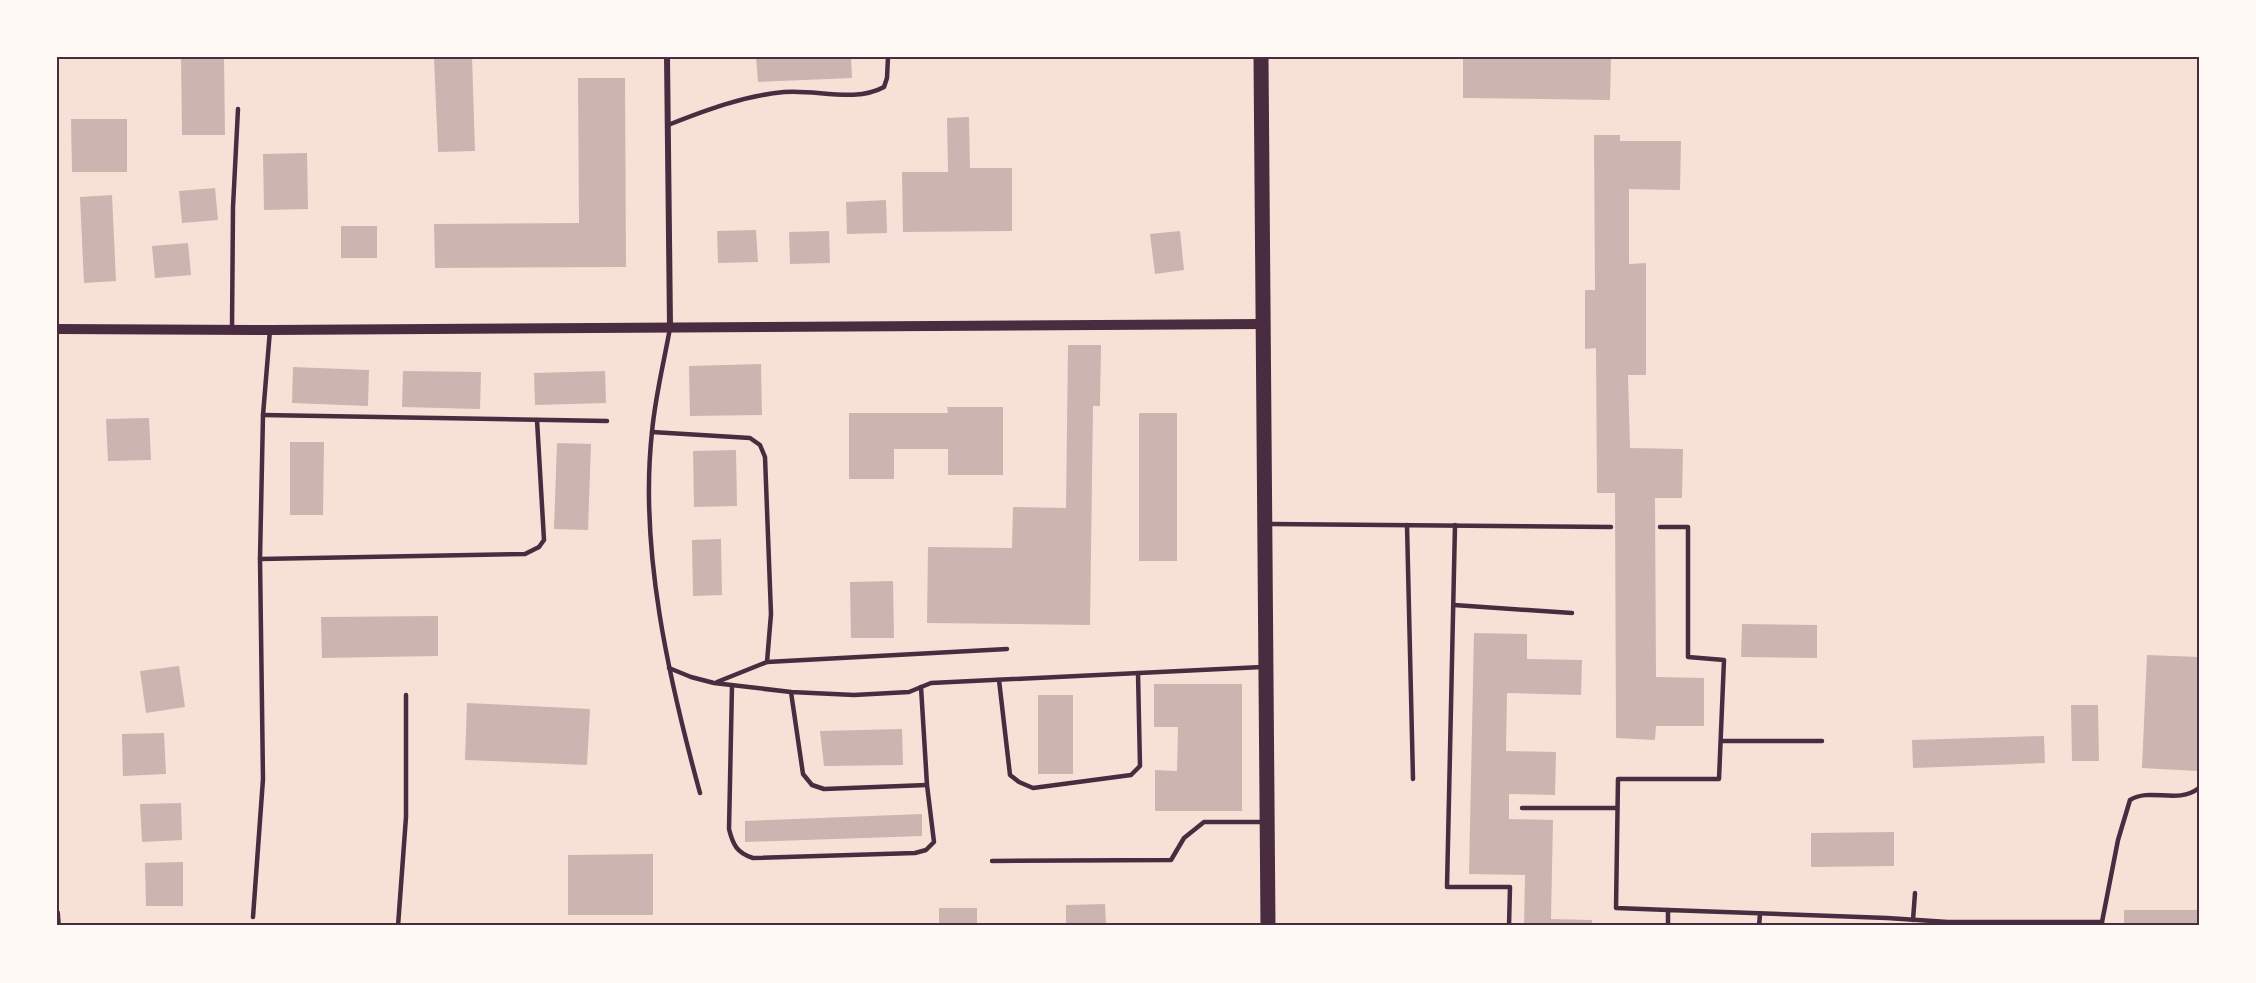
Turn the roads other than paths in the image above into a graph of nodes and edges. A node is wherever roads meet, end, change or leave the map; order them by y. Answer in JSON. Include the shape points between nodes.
{"nodes":[{"id":1,"x":667,"y":57,"type":"edge"},
{"id":2,"x":888,"y":57,"type":"edge"},
{"id":3,"x":1261,"y":57,"type":"edge"},
{"id":4,"x":238,"y":109,"type":"dead end"},
{"id":5,"x":668,"y":125,"type":"junction"},
{"id":6,"x":1262,"y":324,"type":"junction"},
{"id":7,"x":670,"y":326,"type":"junction"},
{"id":8,"x":57,"y":329,"type":"edge"},
{"id":9,"x":232,"y":329,"type":"junction"},
{"id":10,"x":270,"y":330,"type":"junction"},
{"id":11,"x":263,"y":415,"type":"junction"},
{"id":12,"x":537,"y":420,"type":"junction"},
{"id":13,"x":607,"y":421,"type":"dead end"},
{"id":14,"x":652,"y":432,"type":"junction"},
{"id":15,"x":1264,"y":524,"type":"junction"},
{"id":16,"x":1407,"y":525,"type":"junction"},
{"id":17,"x":1455,"y":525,"type":"junction"},
{"id":18,"x":1611,"y":527,"type":"dead end"},
{"id":19,"x":1660,"y":527,"type":"dead end"},
{"id":20,"x":260,"y":559,"type":"junction"},
{"id":21,"x":1454,"y":605,"type":"junction"},
{"id":22,"x":1572,"y":613,"type":"dead end"},
{"id":23,"x":1007,"y":649,"type":"dead end"},
{"id":24,"x":767,"y":662,"type":"junction"},
{"id":25,"x":1265,"y":667,"type":"junction"},
{"id":26,"x":669,"y":668,"type":"junction"},
{"id":27,"x":1138,"y":673,"type":"junction"},
{"id":28,"x":999,"y":680,"type":"junction"},
{"id":29,"x":714,"y":683,"type":"junction"},
{"id":30,"x":732,"y":686,"type":"junction"},
{"id":31,"x":921,"y":687,"type":"junction"},
{"id":32,"x":791,"y":692,"type":"junction"},
{"id":33,"x":406,"y":695,"type":"dead end"},
{"id":34,"x":1721,"y":741,"type":"junction"},
{"id":35,"x":1822,"y":741,"type":"dead end"},
{"id":36,"x":1413,"y":779,"type":"dead end"},
{"id":37,"x":927,"y":785,"type":"junction"},
{"id":38,"x":2199,"y":788,"type":"edge"},
{"id":39,"x":700,"y":793,"type":"dead end"},
{"id":40,"x":1522,"y":808,"type":"dead end"},
{"id":41,"x":1617,"y":808,"type":"junction"},
{"id":42,"x":1267,"y":822,"type":"junction"},
{"id":43,"x":992,"y":861,"type":"dead end"},
{"id":44,"x":1915,"y":893,"type":"dead end"},
{"id":45,"x":1668,"y":910,"type":"junction"},
{"id":46,"x":57,"y":913,"type":"edge"},
{"id":47,"x":1760,"y":914,"type":"junction"},
{"id":48,"x":253,"y":917,"type":"dead end"},
{"id":49,"x":1887,"y":918,"type":"junction"},
{"id":50,"x":1913,"y":920,"type":"junction"},
{"id":51,"x":1948,"y":924,"type":"edge"},
{"id":52,"x":2102,"y":924,"type":"edge"},
{"id":53,"x":58,"y":926,"type":"edge"},
{"id":54,"x":398,"y":926,"type":"edge"},
{"id":55,"x":1268,"y":926,"type":"edge"},
{"id":56,"x":1509,"y":926,"type":"edge"},
{"id":57,"x":1668,"y":926,"type":"edge"},
{"id":58,"x":1759,"y":926,"type":"edge"},
{"id":59,"x":1886,"y":926,"type":"edge"}],
"edges":[{"from":1,"to":5,"type":"street"},
{"from":2,"to":5,"type":"lane","via":[[884,87],[876,91],[862,95],[784,92],[716,106]]},
{"from":3,"to":6,"type":"main road"},
{"from":4,"to":9,"type":"lane"},
{"from":5,"to":7,"type":"street"},
{"from":6,"to":7,"type":"street"},
{"from":6,"to":15,"type":"main road"},
{"from":7,"to":10,"type":"street"},
{"from":7,"to":14,"type":"lane"},
{"from":8,"to":9,"type":"street"},
{"from":9,"to":10,"type":"street"},
{"from":10,"to":11,"type":"lane"},
{"from":11,"to":12,"type":"lane"},
{"from":11,"to":20,"type":"lane"},
{"from":12,"to":13,"type":"lane"},
{"from":12,"to":20,"type":"lane","via":[[544,540],[539,548],[525,554]]},
{"from":14,"to":24,"type":"lane","via":[[750,438],[760,445],[765,458],[771,614]]},
{"from":14,"to":26,"type":"lane","via":[[649,498],[655,575]]},
{"from":15,"to":16,"type":"lane"},
{"from":15,"to":25,"type":"main road"},
{"from":16,"to":17,"type":"lane"},
{"from":16,"to":36,"type":"lane"},
{"from":17,"to":18,"type":"lane"},
{"from":17,"to":21,"type":"lane"},
{"from":19,"to":34,"type":"lane","via":[[1688,527],[1688,657],[1724,660]]},
{"from":20,"to":48,"type":"lane","via":[[263,778]]},
{"from":21,"to":22,"type":"lane"},
{"from":21,"to":56,"type":"lane","via":[[1447,887],[1510,887]]},
{"from":23,"to":24,"type":"lane"},
{"from":24,"to":29,"type":"lane"},
{"from":25,"to":27,"type":"lane"},
{"from":25,"to":42,"type":"main road"},
{"from":26,"to":29,"type":"lane"},
{"from":26,"to":39,"type":"lane"},
{"from":27,"to":28,"type":"lane"},
{"from":27,"to":28,"type":"lane","via":[[1140,766],[1136,771],[1118,778],[1033,788],[1010,775]]},
{"from":28,"to":31,"type":"lane","via":[[931,683]]},
{"from":29,"to":30,"type":"lane"},
{"from":30,"to":32,"type":"lane"},
{"from":30,"to":37,"type":"lane","via":[[729,829],[741,854],[753,858],[926,850],[934,842]]},
{"from":31,"to":32,"type":"lane","via":[[909,692],[854,695]]},
{"from":31,"to":37,"type":"lane"},
{"from":32,"to":37,"type":"lane","via":[[803,774],[812,785],[824,789]]},
{"from":33,"to":54,"type":"lane","via":[[406,817]]},
{"from":34,"to":35,"type":"lane"},
{"from":34,"to":41,"type":"lane","via":[[1719,779],[1618,779]]},
{"from":38,"to":52,"type":"lane","via":[[2182,796],[2139,795],[2130,800]]},
{"from":40,"to":41,"type":"lane"},
{"from":41,"to":45,"type":"lane","via":[[1616,908]]},
{"from":42,"to":43,"type":"lane","via":[[1204,822],[1184,838],[1171,860]]},
{"from":42,"to":55,"type":"main road"},
{"from":44,"to":50,"type":"lane"},
{"from":45,"to":47,"type":"lane"},
{"from":45,"to":57,"type":"lane"},
{"from":46,"to":53,"type":"street"},
{"from":47,"to":49,"type":"lane"},
{"from":47,"to":58,"type":"lane"},
{"from":49,"to":50,"type":"lane"},
{"from":49,"to":59,"type":"lane"},
{"from":50,"to":51,"type":"lane"},
{"from":51,"to":52,"type":"lane"}]}
